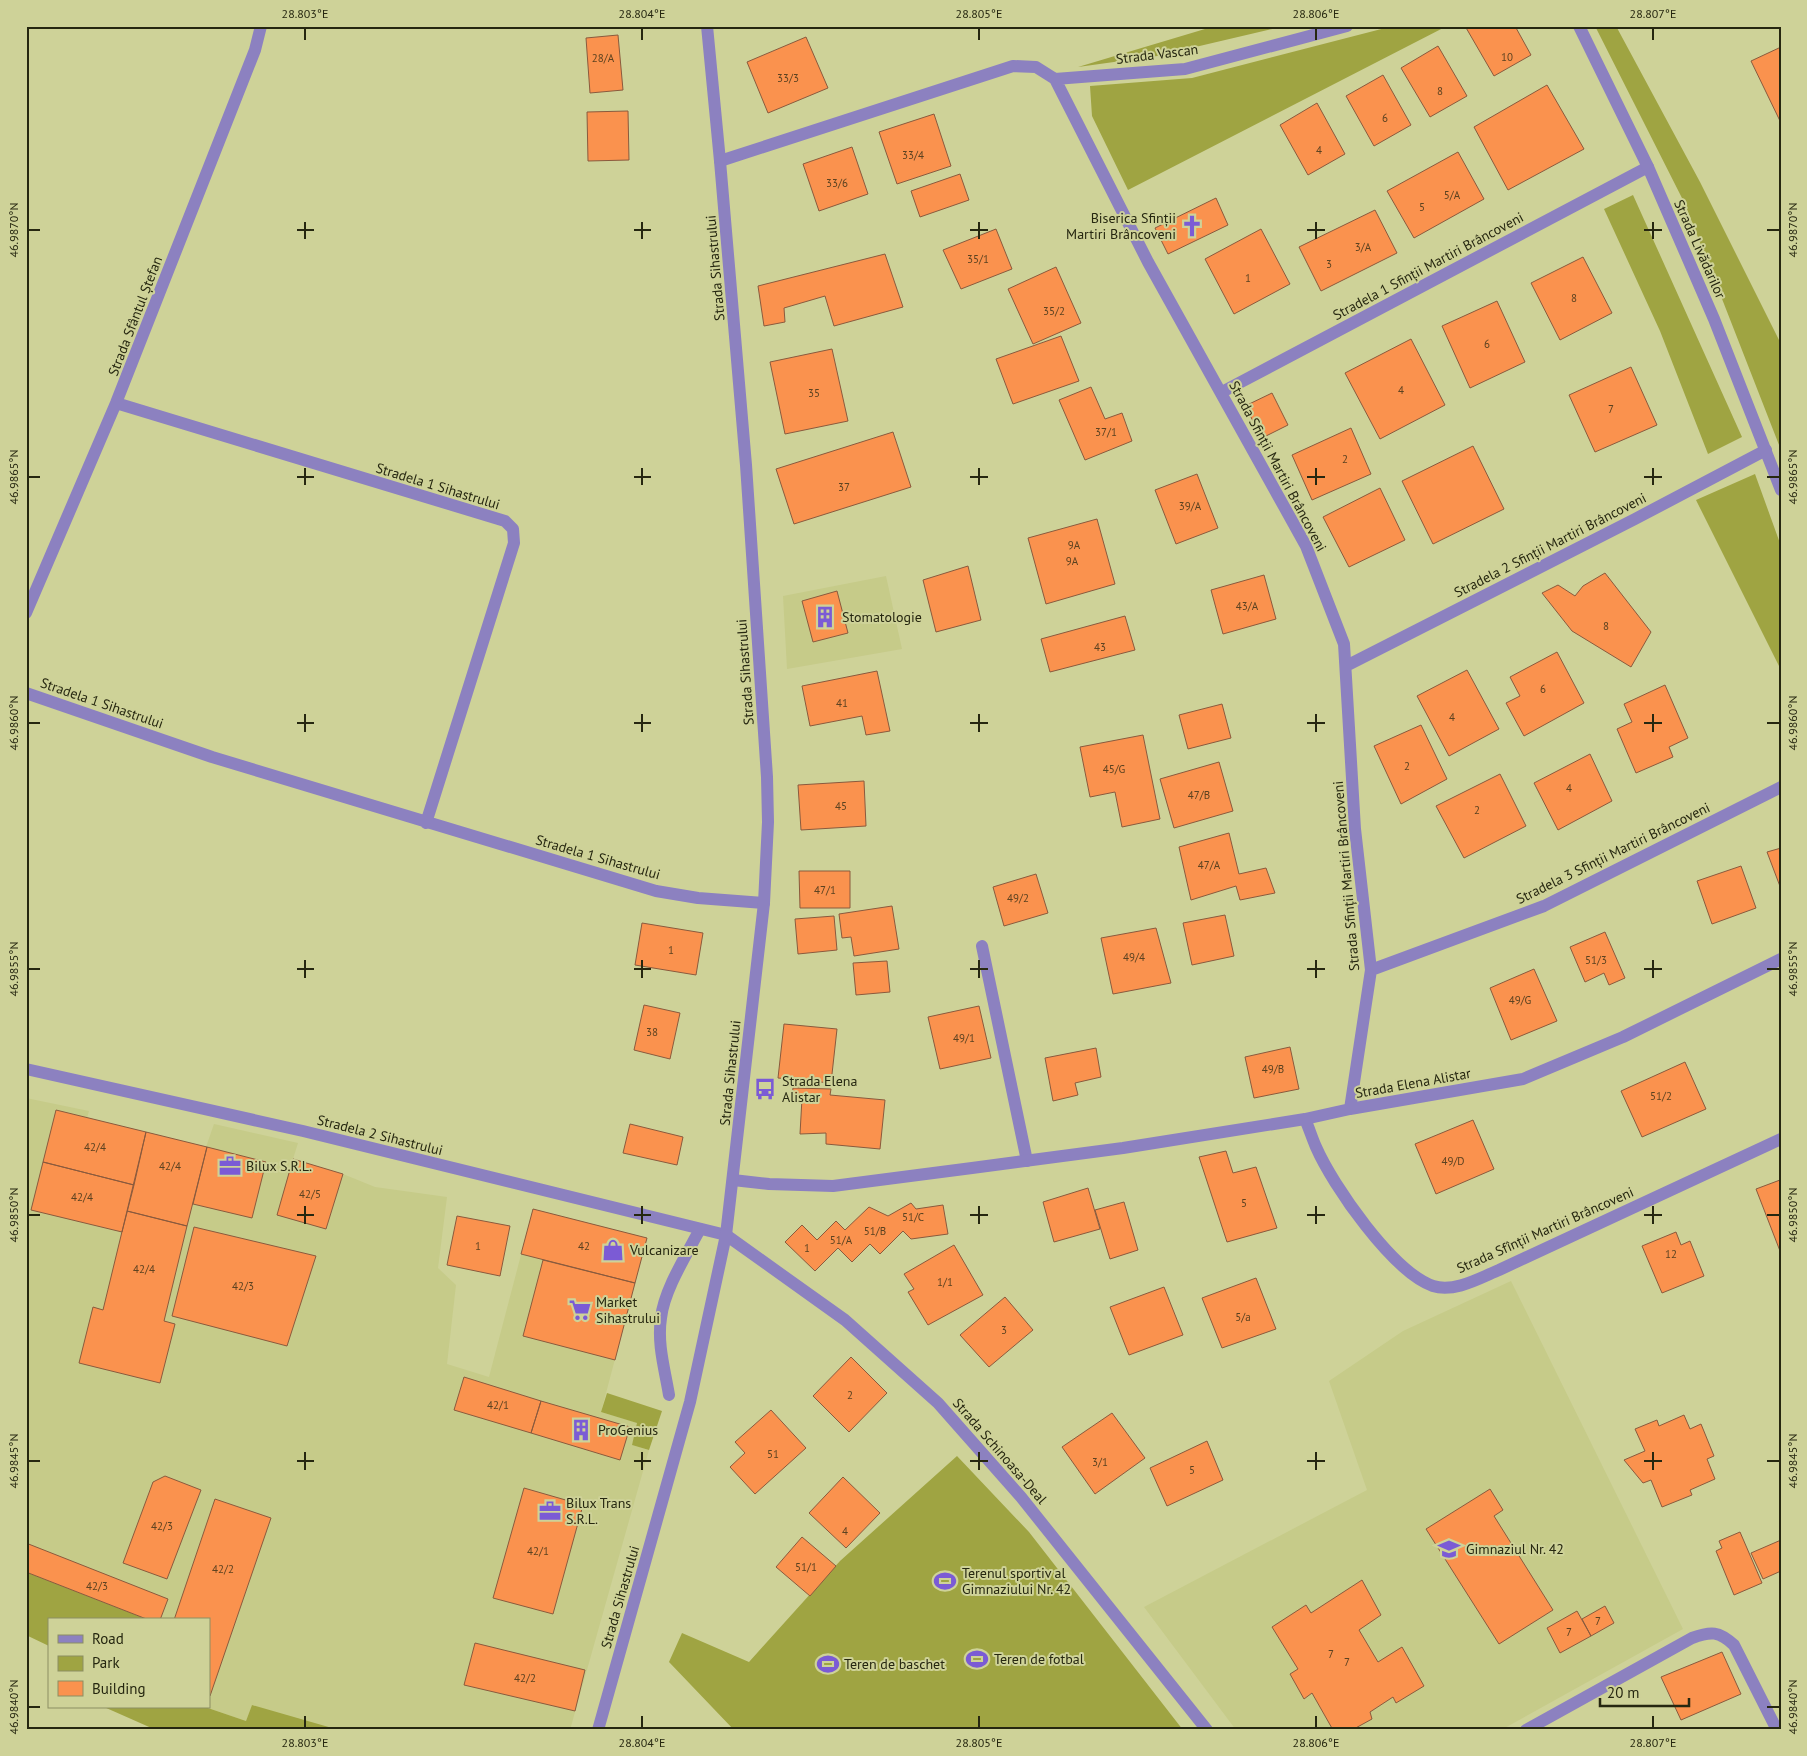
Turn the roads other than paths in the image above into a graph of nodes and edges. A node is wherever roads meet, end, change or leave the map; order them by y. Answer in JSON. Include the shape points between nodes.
{"nodes":[{"id":1,"x":261,"y":26,"type":"edge"},
{"id":2,"x":707,"y":26,"type":"edge"},
{"id":3,"x":1347,"y":26,"type":"edge"},
{"id":4,"x":1579,"y":26,"type":"edge"},
{"id":5,"x":1055,"y":79,"type":"junction"},
{"id":6,"x":720,"y":161,"type":"junction"},
{"id":7,"x":1648,"y":167,"type":"junction"},
{"id":8,"x":1222,"y":392,"type":"junction"},
{"id":9,"x":116,"y":403,"type":"junction"},
{"id":10,"x":1766,"y":450,"type":"junction"},
{"id":11,"x":1781,"y":490,"type":"edge"},
{"id":12,"x":26,"y":613,"type":"edge"},
{"id":13,"x":1346,"y":666,"type":"junction"},
{"id":14,"x":26,"y":693,"type":"edge"},
{"id":15,"x":1781,"y":788,"type":"edge"},
{"id":16,"x":426,"y":823,"type":"junction"},
{"id":17,"x":764,"y":904,"type":"junction"},
{"id":18,"x":982,"y":946,"type":"dead end"},
{"id":19,"x":1781,"y":959,"type":"edge"},
{"id":20,"x":1371,"y":970,"type":"junction"},
{"id":21,"x":26,"y":1068,"type":"edge"},
{"id":22,"x":1350,"y":1109,"type":"junction"},
{"id":23,"x":1305,"y":1119,"type":"junction"},
{"id":24,"x":1781,"y":1139,"type":"edge"},
{"id":25,"x":1027,"y":1161,"type":"junction"},
{"id":26,"x":733,"y":1180,"type":"junction"},
{"id":27,"x":700,"y":1229,"type":"junction"},
{"id":28,"x":726,"y":1235,"type":"junction"},
{"id":29,"x":669,"y":1395,"type":"dead end"},
{"id":30,"x":598,"y":1730,"type":"edge"},
{"id":31,"x":1207,"y":1730,"type":"edge"},
{"id":32,"x":1526,"y":1730,"type":"edge"},
{"id":33,"x":1777,"y":1730,"type":"edge"}],
"edges":[{"from":1,"to":9,"type":"street","name":"Strada Sfântul Ștefan","via":[[255,50]]},
{"from":2,"to":6,"type":"street","name":"Strada Sihastrului"},
{"from":3,"to":5,"type":"street","name":"Strada Vascan","via":[[1185,68]]},
{"from":4,"to":7,"type":"street","name":"Strada Livădarilor"},
{"from":5,"to":6,"type":"street","via":[[1036,67],[1013,66]]},
{"from":5,"to":8,"type":"street","name":"Strada Sfinții Martiri Brâncoveni","via":[[1148,262]]},
{"from":6,"to":17,"type":"street","name":"Strada Sihastrului","via":[[747,475],[767,777]]},
{"from":7,"to":8,"type":"street","name":"Stradela 1 Sfinții Martiri Brâncoveni"},
{"from":7,"to":10,"type":"street","name":"Strada Livădarilor"},
{"from":8,"to":13,"type":"street","name":"Strada Sfinții Martiri Brâncoveni","via":[[1306,546],[1344,644]]},
{"from":9,"to":12,"type":"street","name":"Strada Sfântul Ștefan"},
{"from":9,"to":16,"type":"street","name":"Stradela 1 Sihastrului","via":[[505,521],[513,529],[514,543]]},
{"from":10,"to":11,"type":"street","name":"Strada Livădarilor"},
{"from":10,"to":13,"type":"street","name":"Stradela 2 Sfinții Martiri Brâncoveni"},
{"from":13,"to":20,"type":"street","name":"Strada Sfinții Martiri Brâncoveni","via":[[1355,829]]},
{"from":14,"to":16,"type":"street","name":"Stradela 1 Sihastrului","via":[[212,757]]},
{"from":15,"to":20,"type":"street","name":"Stradela 3 Sfinții Martiri Brâncoveni","via":[[1544,906]]},
{"from":16,"to":17,"type":"street","name":"Stradela 1 Sihastrului","via":[[656,891]]},
{"from":17,"to":26,"type":"street","name":"Strada Sihastrului"},
{"from":18,"to":25,"type":"street"},
{"from":19,"to":22,"type":"street","name":"Strada Elena Alistar","via":[[1623,1037],[1523,1079]]},
{"from":20,"to":22,"type":"street","name":"Strada Sfinții Martiri Brâncoveni"},
{"from":21,"to":27,"type":"street","name":"Stradela 2 Sihastrului","via":[[303,1131]]},
{"from":22,"to":23,"type":"street","name":"Strada Elena Alistar"},
{"from":23,"to":24,"type":"street","name":"Strada Sfînții Martiri Brâncoveni","via":[[1316,1148],[1338,1187],[1380,1244],[1411,1273],[1434,1286],[1460,1286],[1499,1270]]},
{"from":23,"to":25,"type":"street","name":"Strada Elena Alistar"},
{"from":25,"to":26,"type":"street","via":[[833,1186]]},
{"from":26,"to":28,"type":"street","name":"Strada Sihastrului"},
{"from":27,"to":28,"type":"street","name":"Stradela 2 Sihastrului"},
{"from":27,"to":29,"type":"street","via":[[672,1282],[660,1317],[660,1348]]},
{"from":28,"to":30,"type":"street","name":"Strada Sihastrului","via":[[690,1402]]},
{"from":28,"to":31,"type":"street","name":"Strada Schinoasa-Deal","via":[[845,1320],[938,1403],[1021,1497]]},
{"from":32,"to":33,"type":"street","via":[[1708,1632],[1724,1636],[1734,1645]]}]}
